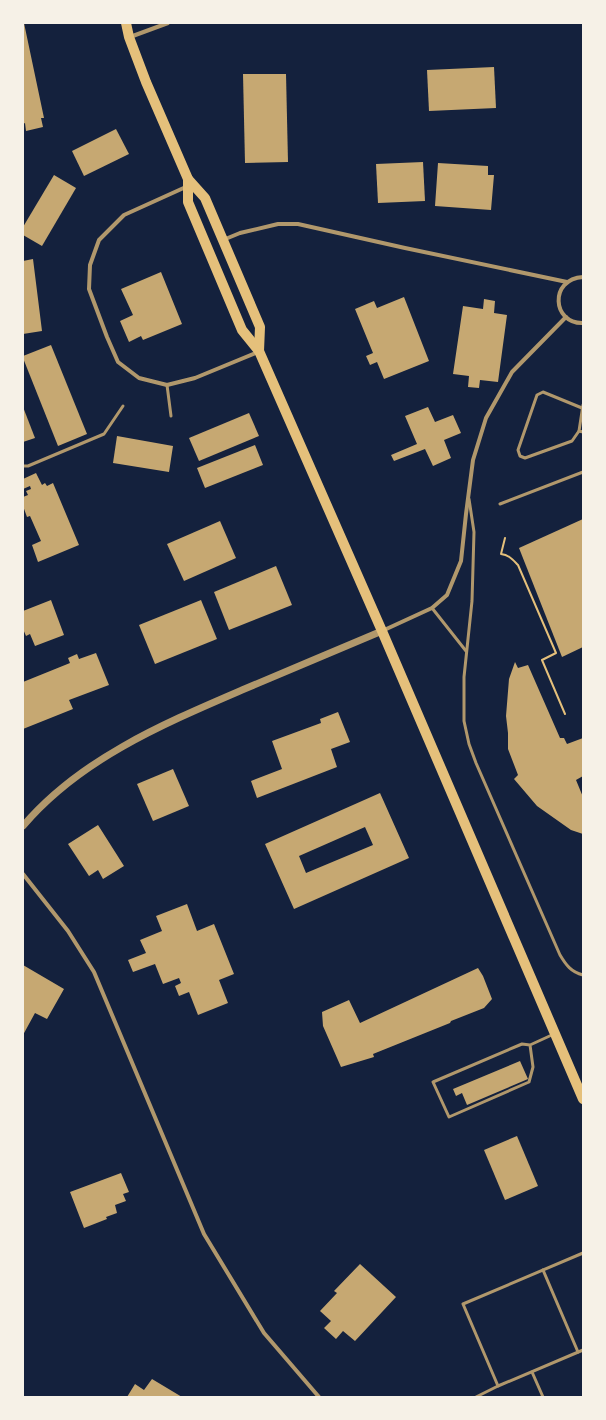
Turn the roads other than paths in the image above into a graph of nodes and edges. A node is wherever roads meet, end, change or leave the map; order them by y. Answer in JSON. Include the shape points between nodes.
{"nodes":[{"id":1,"x":126,"y":23,"type":"edge"},
{"id":2,"x":168,"y":23,"type":"edge"},
{"id":3,"x":130,"y":37,"type":"junction"},
{"id":4,"x":188,"y":182,"type":"junction"},
{"id":5,"x":223,"y":240,"type":"junction"},
{"id":6,"x":583,"y":277,"type":"edge"},
{"id":7,"x":567,"y":282,"type":"junction"},
{"id":8,"x":566,"y":317,"type":"junction"},
{"id":9,"x":583,"y":323,"type":"edge"},
{"id":10,"x":259,"y":351,"type":"junction"},
{"id":11,"x":167,"y":385,"type":"junction"},
{"id":12,"x":123,"y":406,"type":"dead end"},
{"id":13,"x":583,"y":406,"type":"edge"},
{"id":14,"x":171,"y":416,"type":"dead end"},
{"id":15,"x":579,"y":431,"type":"junction"},
{"id":16,"x":583,"y":432,"type":"edge"},
{"id":17,"x":23,"y":466,"type":"edge"},
{"id":18,"x":583,"y":472,"type":"edge"},
{"id":19,"x":468,"y":495,"type":"junction"},
{"id":20,"x":500,"y":504,"type":"dead end"},
{"id":21,"x":432,"y":608,"type":"junction"},
{"id":22,"x":382,"y":631,"type":"junction"},
{"id":23,"x":466,"y":651,"type":"junction"},
{"id":24,"x":23,"y":826,"type":"edge"},
{"id":25,"x":23,"y":874,"type":"edge"},
{"id":26,"x":583,"y":975,"type":"edge"},
{"id":27,"x":555,"y":1034,"type":"junction"},
{"id":28,"x":530,"y":1045,"type":"junction"},
{"id":29,"x":583,"y":1099,"type":"edge"},
{"id":30,"x":583,"y":1253,"type":"edge"},
{"id":31,"x":544,"y":1270,"type":"junction"},
{"id":32,"x":583,"y":1350,"type":"edge"},
{"id":33,"x":578,"y":1352,"type":"junction"},
{"id":34,"x":532,"y":1372,"type":"junction"},
{"id":35,"x":498,"y":1386,"type":"junction"},
{"id":36,"x":319,"y":1397,"type":"edge"},
{"id":37,"x":476,"y":1397,"type":"edge"},
{"id":38,"x":543,"y":1397,"type":"edge"}],
"edges":[{"from":1,"to":3,"type":"main road"},
{"from":2,"to":3,"type":"street"},
{"from":3,"to":4,"type":"main road"},
{"from":4,"to":5,"type":"main road","via":[[205,198]]},
{"from":4,"to":10,"type":"main road","via":[[188,202],[242,330]]},
{"from":4,"to":11,"type":"street","via":[[124,215],[99,240],[90,265],[89,289],[118,362],[140,378]]},
{"from":5,"to":7,"type":"street","via":[[278,224],[298,224]]},
{"from":5,"to":10,"type":"main road","via":[[260,327]]},
{"from":6,"to":7,"type":"street"},
{"from":7,"to":8,"type":"street","via":[[562,287],[558,299]]},
{"from":8,"to":9,"type":"street"},
{"from":8,"to":19,"type":"street","via":[[512,372],[486,418],[473,460]]},
{"from":10,"to":11,"type":"street","via":[[196,378]]},
{"from":10,"to":22,"type":"main road"},
{"from":11,"to":14,"type":"lane"},
{"from":12,"to":17,"type":"lane","via":[[104,434]]},
{"from":13,"to":15,"type":"lane"},
{"from":13,"to":15,"type":"lane","via":[[543,392],[537,395],[518,450],[520,456],[525,458],[572,442]]},
{"from":15,"to":16,"type":"lane"},
{"from":18,"to":20,"type":"lane"},
{"from":19,"to":21,"type":"street","via":[[461,561],[447,595]]},
{"from":19,"to":23,"type":"lane","via":[[474,532],[472,601]]},
{"from":21,"to":22,"type":"street"},
{"from":21,"to":23,"type":"lane"},
{"from":22,"to":24,"type":"street","via":[[150,732],[91,765],[60,790]]},
{"from":22,"to":27,"type":"main road"},
{"from":23,"to":26,"type":"lane","via":[[463,696],[464,721],[469,744],[560,955],[566,966]]},
{"from":25,"to":36,"type":"street","via":[[68,931],[94,972],[204,1234],[264,1334]]},
{"from":27,"to":28,"type":"lane"},
{"from":27,"to":29,"type":"main road"},
{"from":28,"to":28,"type":"lane","via":[[522,1044],[433,1082],[449,1117],[529,1082],[534,1067]]},
{"from":30,"to":31,"type":"lane"},
{"from":31,"to":33,"type":"lane"},
{"from":31,"to":35,"type":"lane","via":[[463,1304]]},
{"from":32,"to":33,"type":"lane"},
{"from":33,"to":34,"type":"lane"},
{"from":34,"to":35,"type":"lane"},
{"from":34,"to":38,"type":"lane"},
{"from":35,"to":37,"type":"lane"}]}
